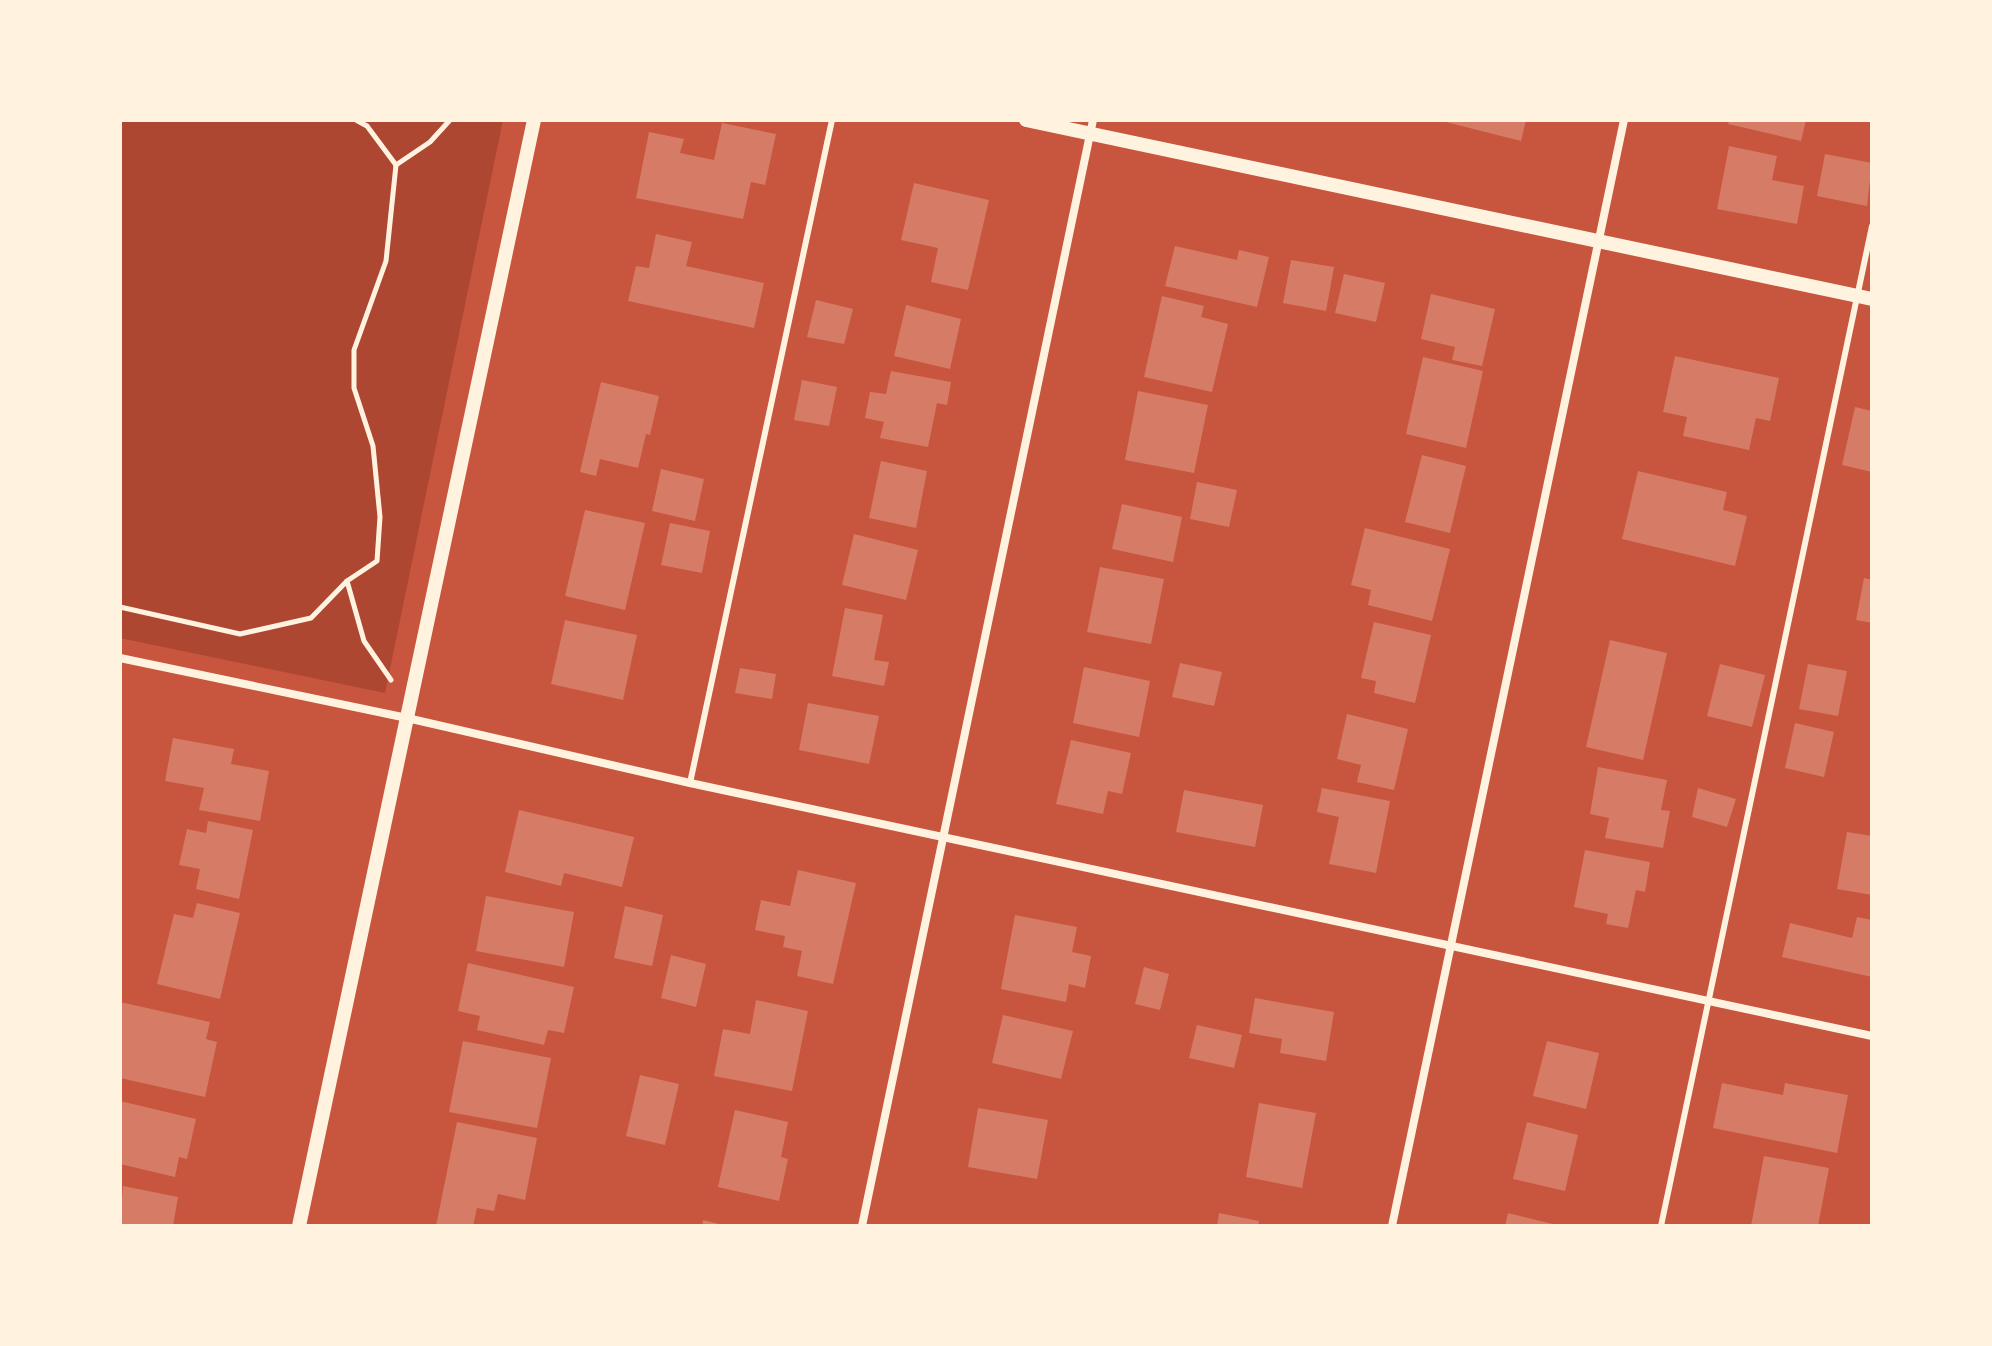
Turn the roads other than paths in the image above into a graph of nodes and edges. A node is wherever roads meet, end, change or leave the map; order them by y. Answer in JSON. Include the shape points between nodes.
{"nodes":[{"id":1,"x":534,"y":120,"type":"edge"},
{"id":2,"x":832,"y":120,"type":"edge"},
{"id":3,"x":1026,"y":120,"type":"edge"},
{"id":4,"x":1624,"y":120,"type":"edge"},
{"id":5,"x":1092,"y":127,"type":"edge"},
{"id":6,"x":1872,"y":226,"type":"edge"},
{"id":7,"x":1599,"y":240,"type":"junction"},
{"id":8,"x":1865,"y":298,"type":"edge"},
{"id":9,"x":120,"y":658,"type":"edge"},
{"id":10,"x":407,"y":718,"type":"junction"},
{"id":11,"x":690,"y":783,"type":"junction"},
{"id":12,"x":945,"y":838,"type":"junction"},
{"id":13,"x":1452,"y":946,"type":"junction"},
{"id":14,"x":1710,"y":1000,"type":"junction"},
{"id":15,"x":1872,"y":1036,"type":"edge"},
{"id":16,"x":299,"y":1226,"type":"edge"},
{"id":17,"x":862,"y":1226,"type":"edge"},
{"id":18,"x":1392,"y":1226,"type":"edge"},
{"id":19,"x":1661,"y":1226,"type":"edge"}],
"edges":[{"from":1,"to":10,"type":"street"},
{"from":2,"to":11,"type":"lane"},
{"from":3,"to":5,"type":"street"},
{"from":4,"to":7,"type":"street"},
{"from":5,"to":7,"type":"street"},
{"from":5,"to":12,"type":"street"},
{"from":6,"to":8,"type":"lane"},
{"from":7,"to":8,"type":"street"},
{"from":7,"to":13,"type":"street"},
{"from":8,"to":14,"type":"lane"},
{"from":9,"to":10,"type":"street"},
{"from":10,"to":11,"type":"street"},
{"from":10,"to":16,"type":"street"},
{"from":11,"to":12,"type":"street"},
{"from":12,"to":13,"type":"street"},
{"from":12,"to":17,"type":"street"},
{"from":13,"to":14,"type":"street"},
{"from":13,"to":18,"type":"street"},
{"from":14,"to":15,"type":"street"},
{"from":14,"to":19,"type":"lane"}]}
